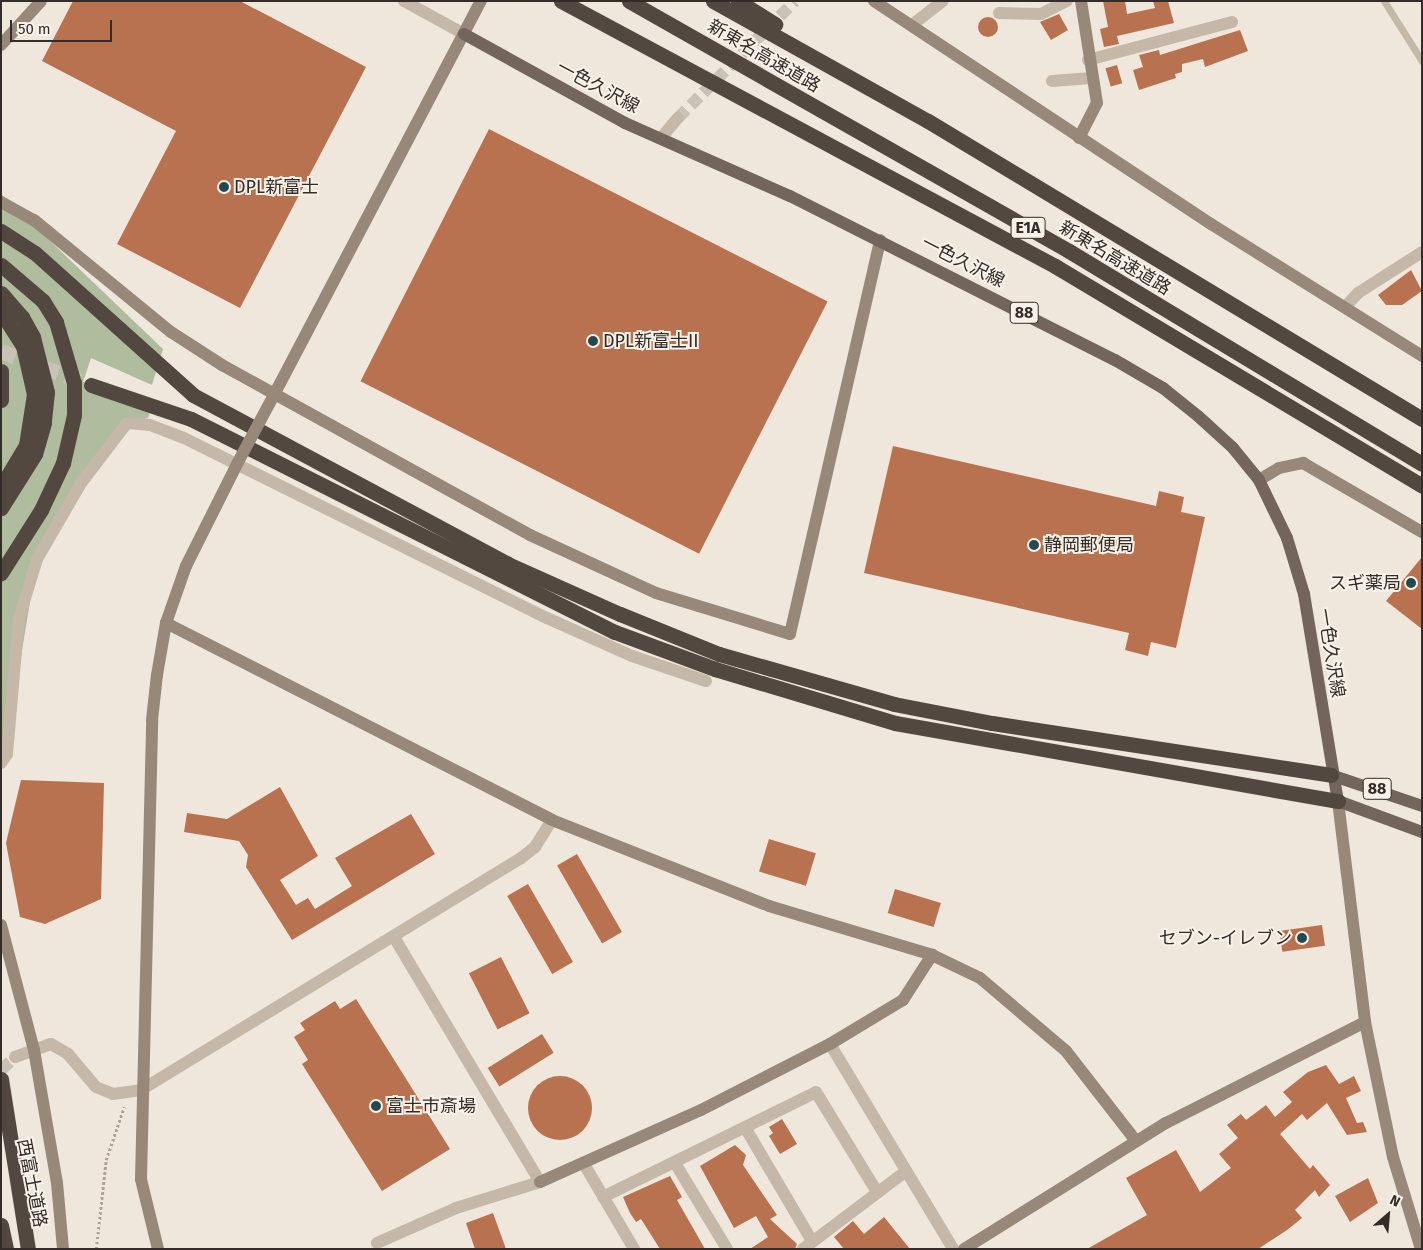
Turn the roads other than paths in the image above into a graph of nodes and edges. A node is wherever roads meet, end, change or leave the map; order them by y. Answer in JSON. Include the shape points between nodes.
{"nodes":[{"id":1,"x":41,"y":1,"type":"edge"},
{"id":2,"x":404,"y":1,"type":"edge"},
{"id":3,"x":482,"y":1,"type":"edge"},
{"id":4,"x":561,"y":1,"type":"edge"},
{"id":5,"x":629,"y":1,"type":"edge"},
{"id":6,"x":713,"y":1,"type":"edge"},
{"id":7,"x":738,"y":1,"type":"edge"},
{"id":8,"x":874,"y":1,"type":"edge"},
{"id":9,"x":943,"y":1,"type":"edge"},
{"id":10,"x":1067,"y":1,"type":"edge"},
{"id":11,"x":1081,"y":1,"type":"edge"},
{"id":12,"x":1384,"y":1,"type":"edge"},
{"id":13,"x":999,"y":13,"type":"dead end"},
{"id":14,"x":1232,"y":22,"type":"dead end"},
{"id":15,"x":912,"y":25,"type":"junction"},
{"id":16,"x":464,"y":34,"type":"junction"},
{"id":17,"x":1,"y":45,"type":"edge"},
{"id":18,"x":1088,"y":60,"type":"junction"},
{"id":19,"x":1422,"y":61,"type":"edge"},
{"id":20,"x":1092,"y":78,"type":"junction"},
{"id":21,"x":1052,"y":81,"type":"dead end"},
{"id":22,"x":678,"y":118,"type":"tunnel mouth"},
{"id":23,"x":928,"y":121,"type":"junction"},
{"id":24,"x":661,"y":138,"type":"junction"},
{"id":25,"x":1079,"y":138,"type":"junction"},
{"id":26,"x":1,"y":202,"type":"edge"},
{"id":27,"x":1,"y":232,"type":"edge"},
{"id":28,"x":880,"y":240,"type":"junction"},
{"id":29,"x":1422,"y":252,"type":"edge"},
{"id":30,"x":1,"y":265,"type":"edge"},
{"id":31,"x":1,"y":293,"type":"edge"},
{"id":32,"x":1345,"y":307,"type":"junction"},
{"id":33,"x":1,"y":312,"type":"edge"},
{"id":34,"x":1422,"y":356,"type":"edge"},
{"id":35,"x":1,"y":371,"type":"edge"},
{"id":36,"x":91,"y":385,"type":"tunnel mouth"},
{"id":37,"x":275,"y":393,"type":"junction"},
{"id":38,"x":1,"y":400,"type":"edge"},
{"id":39,"x":1422,"y":419,"type":"edge"},
{"id":40,"x":237,"y":464,"type":"junction"},
{"id":41,"x":1422,"y":464,"type":"edge"},
{"id":42,"x":1259,"y":480,"type":"junction"},
{"id":43,"x":1422,"y":486,"type":"edge"},
{"id":44,"x":1,"y":487,"type":"edge"},
{"id":45,"x":1,"y":508,"type":"edge"},
{"id":46,"x":1422,"y":532,"type":"edge"},
{"id":47,"x":1,"y":573,"type":"edge"},
{"id":48,"x":166,"y":623,"type":"junction"},
{"id":49,"x":706,"y":681,"type":"dead end"},
{"id":50,"x":1,"y":763,"type":"edge"},
{"id":51,"x":1331,"y":775,"type":"junction"},
{"id":52,"x":1338,"y":801,"type":"junction"},
{"id":53,"x":1422,"y":806,"type":"edge"},
{"id":54,"x":552,"y":820,"type":"junction"},
{"id":55,"x":1422,"y":832,"type":"edge"},
{"id":56,"x":1,"y":925,"type":"edge"},
{"id":57,"x":394,"y":937,"type":"junction"},
{"id":58,"x":932,"y":955,"type":"junction"},
{"id":59,"x":1365,"y":1022,"type":"junction"},
{"id":60,"x":830,"y":1044,"type":"junction"},
{"id":61,"x":34,"y":1050,"type":"junction"},
{"id":62,"x":15,"y":1058,"type":"tunnel mouth"},
{"id":63,"x":1,"y":1079,"type":"edge"},
{"id":64,"x":142,"y":1090,"type":"junction"},
{"id":65,"x":1,"y":1125,"type":"edge"},
{"id":66,"x":746,"y":1129,"type":"junction"},
{"id":67,"x":1136,"y":1140,"type":"junction"},
{"id":68,"x":675,"y":1163,"type":"junction"},
{"id":69,"x":584,"y":1164,"type":"junction"},
{"id":70,"x":906,"y":1171,"type":"junction"},
{"id":71,"x":540,"y":1182,"type":"junction"},
{"id":72,"x":877,"y":1192,"type":"junction"},
{"id":73,"x":604,"y":1197,"type":"junction"},
{"id":74,"x":1,"y":1225,"type":"edge"},
{"id":75,"x":377,"y":1243,"type":"dead end"},
{"id":76,"x":807,"y":1245,"type":"edge"},
{"id":77,"x":6,"y":1249,"type":"edge"},
{"id":78,"x":26,"y":1249,"type":"edge"},
{"id":79,"x":63,"y":1249,"type":"edge"},
{"id":80,"x":158,"y":1249,"type":"edge"},
{"id":81,"x":634,"y":1249,"type":"edge"},
{"id":82,"x":727,"y":1249,"type":"edge"},
{"id":83,"x":952,"y":1249,"type":"edge"},
{"id":84,"x":964,"y":1249,"type":"edge"},
{"id":85,"x":1421,"y":1249,"type":"edge"}],
"edges":[{"from":1,"to":17,"type":"street"},
{"from":2,"to":16,"type":"street"},
{"from":3,"to":16,"type":"street"},
{"from":4,"to":43,"type":"highway","via":[[1054,266]]},
{"from":5,"to":41,"type":"highway","name":"新東名高速道路","number":"E1A","via":[[1069,251]]},
{"from":6,"to":23,"type":"highway","name":"新東名高速道路","number":"E1A"},
{"from":7,"to":23,"type":"highway"},
{"from":8,"to":15,"type":"street"},
{"from":9,"to":15,"type":"street"},
{"from":10,"to":13,"type":"street","via":[[1041,14]]},
{"from":11,"to":18,"type":"street"},
{"from":12,"to":19,"type":"lane"},
{"from":14,"to":18,"type":"street"},
{"from":15,"to":25,"type":"street"},
{"from":16,"to":24,"type":"main road","name":"一色久沢線","number":"88","via":[[625,123]]},
{"from":16,"to":37,"type":"street"},
{"from":18,"to":20,"type":"street"},
{"from":20,"to":21,"type":"street"},
{"from":20,"to":25,"type":"street","via":[[1097,103]]},
{"from":22,"to":24,"type":"street"},
{"from":23,"to":39,"type":"highway","name":"新東名高速道路","number":"E1A"},
{"from":24,"to":28,"type":"main road","name":"一色久沢線","number":"88"},
{"from":25,"to":32,"type":"street"},
{"from":26,"to":37,"type":"street","via":[[34,220],[171,332]]},
{"from":27,"to":51,"type":"highway","via":[[35,254],[193,395],[508,564],[620,614],[719,654],[894,704],[992,723]]},
{"from":28,"to":37,"type":"street","via":[[790,634],[656,593],[530,535]]},
{"from":28,"to":42,"type":"main road","name":"一色久沢線","number":"88","via":[[1115,360],[1163,388],[1234,448]]},
{"from":29,"to":32,"type":"street","via":[[1358,293]]},
{"from":30,"to":47,"type":"highway","via":[[43,301],[56,322],[74,383],[74,415],[63,463],[41,510]]},
{"from":31,"to":45,"type":"highway","via":[[22,316],[33,337],[47,392],[44,423],[35,454]]},
{"from":32,"to":34,"type":"street"},
{"from":33,"to":44,"type":"highway","via":[[23,346],[34,394],[26,445]]},
{"from":35,"to":38,"type":"highway"},
{"from":36,"to":52,"type":"highway","via":[[191,419],[615,632],[715,669],[895,723]]},
{"from":37,"to":40,"type":"street","bridge":true},
{"from":40,"to":48,"type":"street","via":[[186,566]]},
{"from":40,"to":49,"type":"street","via":[[547,618],[632,656]]},
{"from":40,"to":50,"type":"street","via":[[150,425],[127,422],[81,483],[37,559],[19,618],[7,754]]},
{"from":42,"to":46,"type":"street","via":[[1278,468],[1303,462]]},
{"from":42,"to":51,"type":"main road","name":"一色久沢線","number":"88","via":[[1288,538],[1304,594]]},
{"from":48,"to":54,"type":"street"},
{"from":48,"to":64,"type":"street","via":[[152,720]]},
{"from":51,"to":52,"type":"main road","name":"一色久沢線","number":"88"},
{"from":51,"to":53,"type":"main road","number":"88"},
{"from":52,"to":55,"type":"main road","number":"88"},
{"from":52,"to":59,"type":"street"},
{"from":54,"to":57,"type":"street","via":[[535,847],[521,858]]},
{"from":54,"to":58,"type":"street","via":[[769,906]]},
{"from":56,"to":61,"type":"street"},
{"from":57,"to":64,"type":"street"},
{"from":57,"to":71,"type":"street"},
{"from":58,"to":60,"type":"street","via":[[903,1000]]},
{"from":58,"to":67,"type":"street","via":[[980,978],[1066,1051]]},
{"from":59,"to":67,"type":"street"},
{"from":59,"to":85,"type":"street","via":[[1393,1157]]},
{"from":60,"to":69,"type":"street","via":[[701,1110]]},
{"from":60,"to":70,"type":"street"},
{"from":61,"to":62,"type":"street"},
{"from":61,"to":64,"type":"street","via":[[51,1044],[68,1054],[96,1087],[113,1094]]},
{"from":61,"to":79,"type":"street","via":[[57,1183]]},
{"from":63,"to":78,"type":"highway"},
{"from":64,"to":80,"type":"street","via":[[141,1179]]},
{"from":65,"to":78,"type":"highway","name":"西富士道路"},
{"from":66,"to":68,"type":"street"},
{"from":66,"to":72,"type":"street","via":[[816,1092]]},
{"from":66,"to":76,"type":"street"},
{"from":67,"to":84,"type":"street"},
{"from":68,"to":73,"type":"street"},
{"from":68,"to":82,"type":"street"},
{"from":69,"to":71,"type":"street"},
{"from":69,"to":73,"type":"street"},
{"from":70,"to":72,"type":"street"},
{"from":70,"to":83,"type":"street"},
{"from":71,"to":75,"type":"street","via":[[456,1208]]},
{"from":72,"to":76,"type":"street"},
{"from":73,"to":81,"type":"street"},
{"from":74,"to":77,"type":"highway"}]}
